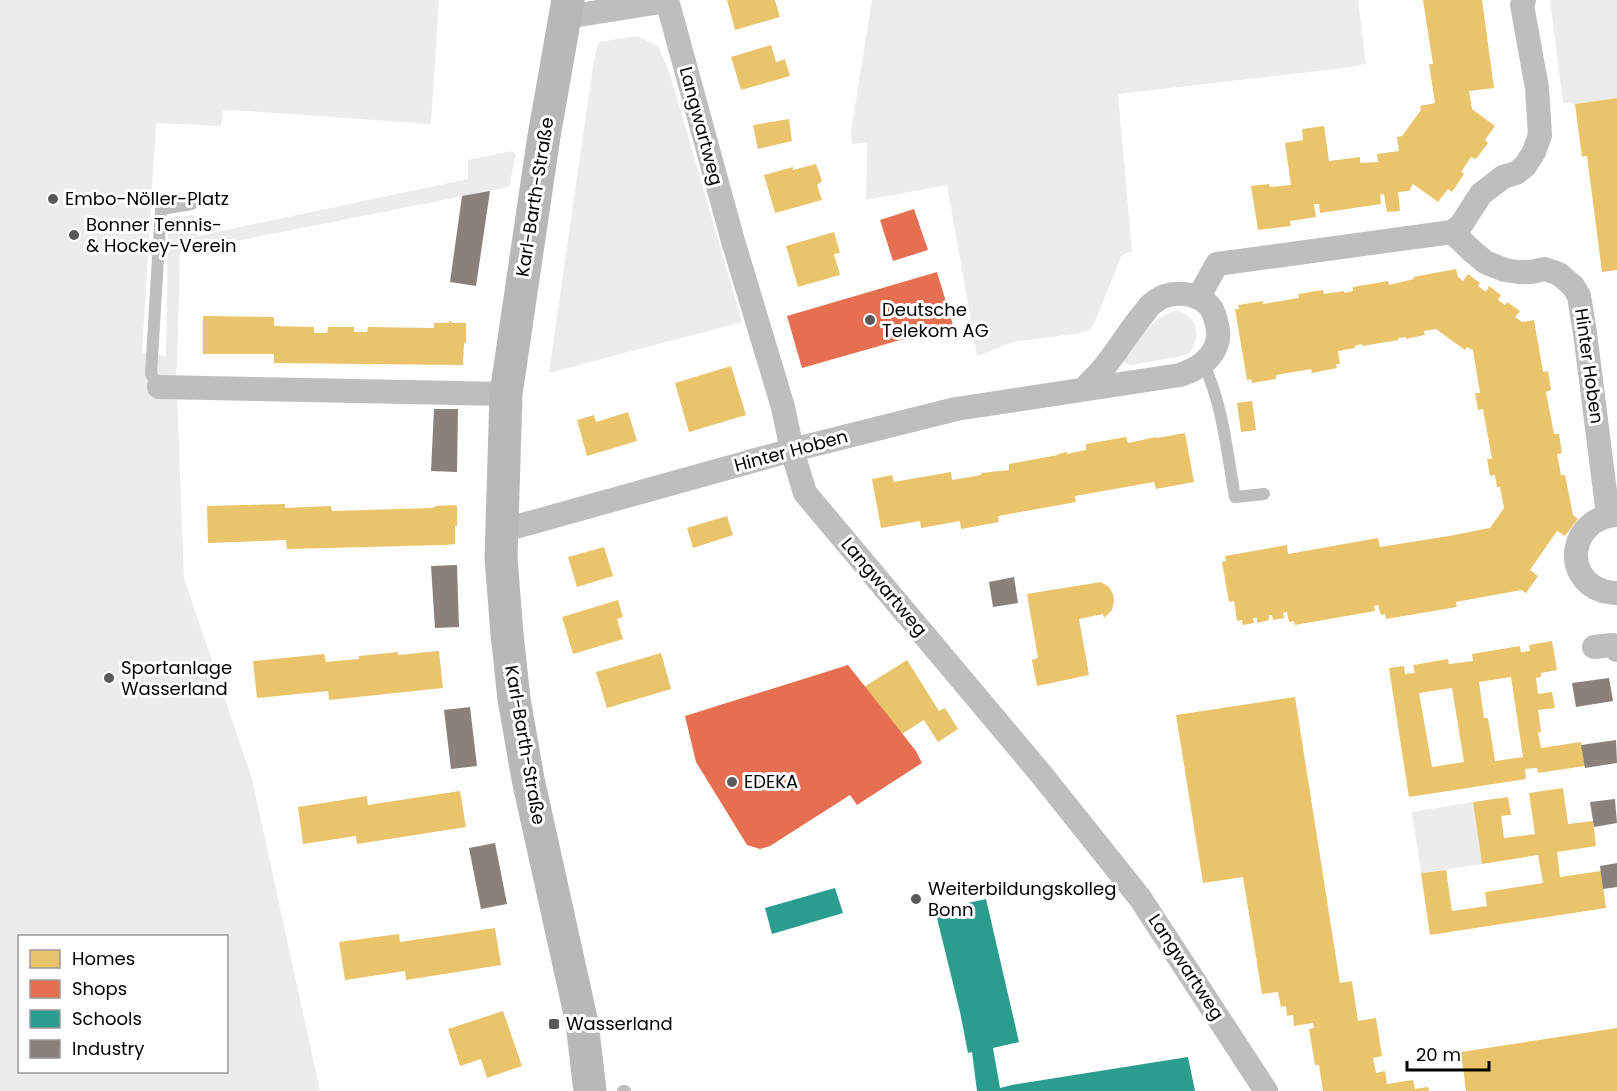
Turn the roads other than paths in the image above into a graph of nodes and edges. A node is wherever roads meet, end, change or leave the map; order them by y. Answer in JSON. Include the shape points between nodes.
{"nodes":[{"id":1,"x":1524,"y":0,"type":"edge"},
{"id":2,"x":667,"y":1,"type":"edge"},
{"id":3,"x":567,"y":8,"type":"edge"},
{"id":4,"x":192,"y":204,"type":"dead end"},
{"id":5,"x":1452,"y":232,"type":"junction"},
{"id":6,"x":1198,"y":298,"type":"junction"},
{"id":7,"x":1203,"y":363,"type":"junction"},
{"id":8,"x":159,"y":387,"type":"joint"},
{"id":9,"x":1084,"y":389,"type":"junction"},
{"id":10,"x":506,"y":394,"type":"junction"},
{"id":11,"x":792,"y":450,"type":"junction"},
{"id":12,"x":1264,"y":494,"type":"dead end"},
{"id":13,"x":1613,"y":515,"type":"edge"},
{"id":14,"x":501,"y":531,"type":"junction"},
{"id":15,"x":1617,"y":593,"type":"edge"},
{"id":16,"x":590,"y":1091,"type":"edge"},
{"id":17,"x":1266,"y":1091,"type":"edge"}],
"edges":[{"from":1,"to":5,"type":"street","via":[[1540,135],[1525,166],[1481,194]]},
{"from":2,"to":3,"type":"street","name":"Langwartweg"},
{"from":2,"to":11,"type":"street","name":"Langwartweg","via":[[783,406]]},
{"from":3,"to":10,"type":"street","name":"Karl-Barth-Straße"},
{"from":4,"to":8,"type":"lane","via":[[161,209],[151,374]]},
{"from":5,"to":6,"type":"street","via":[[1217,264]]},
{"from":5,"to":13,"type":"street","name":"Hinter Hoben","via":[[1485,262],[1505,270],[1545,269],[1559,274],[1579,296]]},
{"from":6,"to":7,"type":"street","via":[[1211,308],[1219,333],[1218,344]]},
{"from":6,"to":9,"type":"street","via":[[1176,292],[1153,302]]},
{"from":7,"to":9,"type":"street","name":"Hinter Hoben","via":[[1180,375]]},
{"from":7,"to":12,"type":"lane","via":[[1218,405],[1234,497]]},
{"from":8,"to":10,"type":"street"},
{"from":9,"to":11,"type":"street","name":"Hinter Hoben","via":[[956,409]]},
{"from":10,"to":14,"type":"street","name":"Karl-Barth-Straße"},
{"from":11,"to":14,"type":"street","name":"Hinter Hoben"},
{"from":11,"to":17,"type":"street","name":"Langwartweg","via":[[805,493],[1140,898]]},
{"from":13,"to":15,"type":"street","name":"Hinter Hoben","via":[[1595,520],[1585,529],[1576,551],[1577,565],[1589,583]]},
{"from":14,"to":16,"type":"street","name":"Karl-Barth-Straße","via":[[514,699],[582,1023]]}]}
